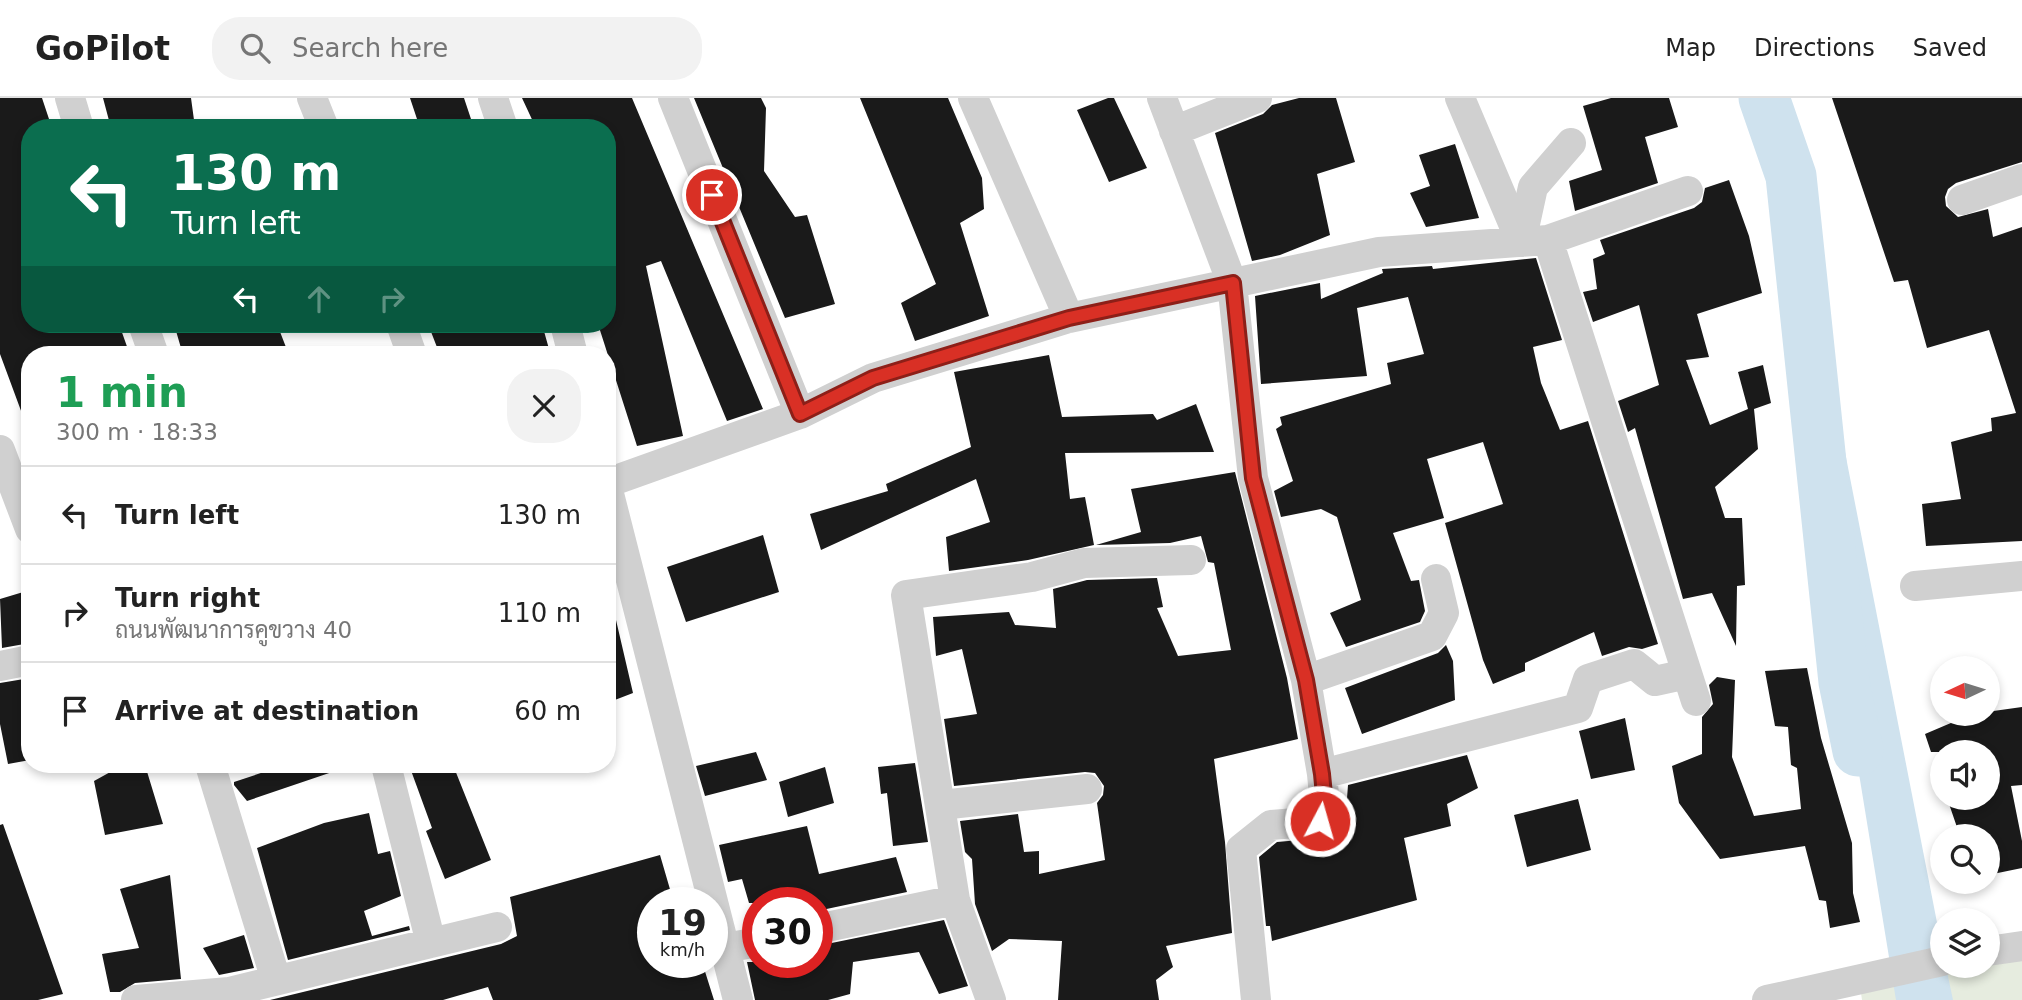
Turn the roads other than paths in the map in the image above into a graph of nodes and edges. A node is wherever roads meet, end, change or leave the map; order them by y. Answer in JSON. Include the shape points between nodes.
{"nodes":[{"id":1,"x":69,"y":98,"type":"edge"},
{"id":2,"x":312,"y":98,"type":"edge"},
{"id":3,"x":493,"y":98,"type":"edge"},
{"id":4,"x":673,"y":98,"type":"edge"},
{"id":5,"x":973,"y":98,"type":"edge"},
{"id":6,"x":1162,"y":98,"type":"edge"},
{"id":7,"x":1257,"y":98,"type":"edge"},
{"id":8,"x":1460,"y":98,"type":"edge"},
{"id":9,"x":76,"y":119,"type":"edge"},
{"id":10,"x":320,"y":119,"type":"edge"},
{"id":11,"x":500,"y":119,"type":"edge"},
{"id":12,"x":1174,"y":131,"type":"junction"},
{"id":13,"x":1571,"y":143,"type":"dead end"},
{"id":14,"x":2022,"y":179,"type":"edge"},
{"id":15,"x":1688,"y":191,"type":"dead end"},
{"id":16,"x":1962,"y":200,"type":"dead end"},
{"id":17,"x":1535,"y":241,"type":"junction"},
{"id":18,"x":1233,"y":283,"type":"junction"},
{"id":19,"x":1069,"y":318,"type":"junction"},
{"id":20,"x":800,"y":414,"type":"junction"},
{"id":21,"x":0,"y":450,"type":"edge"},
{"id":22,"x":616,"y":482,"type":"edge"},
{"id":23,"x":21,"y":505,"type":"edge"},
{"id":24,"x":616,"y":520,"type":"edge"},
{"id":25,"x":1191,"y":560,"type":"dead end"},
{"id":26,"x":2022,"y":576,"type":"edge"},
{"id":27,"x":1436,"y":579,"type":"dead end"},
{"id":28,"x":1915,"y":586,"type":"dead end"},
{"id":29,"x":21,"y":662,"type":"edge"},
{"id":30,"x":0,"y":666,"type":"edge"},
{"id":31,"x":1306,"y":680,"type":"junction"},
{"id":32,"x":213,"y":773,"type":"edge"},
{"id":33,"x":388,"y":773,"type":"edge"},
{"id":34,"x":1322,"y":774,"type":"junction"},
{"id":35,"x":1087,"y":789,"type":"dead end"},
{"id":36,"x":941,"y":805,"type":"junction"},
{"id":37,"x":709,"y":887,"type":"edge"},
{"id":38,"x":955,"y":901,"type":"junction"},
{"id":39,"x":833,"y":926,"type":"edge"},
{"id":40,"x":497,"y":927,"type":"dead end"},
{"id":41,"x":431,"y":943,"type":"junction"},
{"id":42,"x":2022,"y":946,"type":"edge"},
{"id":43,"x":2000,"y":949,"type":"edge"},
{"id":44,"x":728,"y":960,"type":"edge"},
{"id":45,"x":1930,"y":964,"type":"edge"},
{"id":46,"x":276,"y":980,"type":"junction"},
{"id":47,"x":230,"y":996,"type":"edge"},
{"id":48,"x":136,"y":1000,"type":"edge"},
{"id":49,"x":738,"y":1000,"type":"edge"},
{"id":50,"x":991,"y":1000,"type":"edge"},
{"id":51,"x":1256,"y":1000,"type":"edge"},
{"id":52,"x":1767,"y":1000,"type":"edge"}],
"edges":[{"from":1,"to":9,"type":"street"},
{"from":2,"to":10,"type":"street"},
{"from":3,"to":11,"type":"street"},
{"from":4,"to":20,"type":"street"},
{"from":5,"to":19,"type":"street"},
{"from":6,"to":12,"type":"street"},
{"from":7,"to":12,"type":"street"},
{"from":8,"to":17,"type":"street"},
{"from":12,"to":18,"type":"street"},
{"from":13,"to":17,"type":"street","via":[[1533,187]]},
{"from":14,"to":16,"type":"street"},
{"from":15,"to":17,"type":"street"},
{"from":17,"to":18,"type":"street","via":[[1379,252]]},
{"from":17,"to":34,"type":"street","via":[[1691,688],[1655,681],[1634,664],[1588,679],[1578,708]]},
{"from":18,"to":19,"type":"street"},
{"from":18,"to":31,"type":"street","via":[[1253,478]]},
{"from":19,"to":20,"type":"street","via":[[873,378]]},
{"from":20,"to":22,"type":"street"},
{"from":21,"to":23,"type":"street"},
{"from":24,"to":37,"type":"street"},
{"from":25,"to":36,"type":"street","via":[[1084,563],[1032,577],[906,595]]},
{"from":26,"to":28,"type":"street"},
{"from":27,"to":31,"type":"street","via":[[1444,612],[1432,636]]},
{"from":29,"to":30,"type":"street"},
{"from":31,"to":34,"type":"street"},
{"from":32,"to":46,"type":"street"},
{"from":33,"to":41,"type":"street"},
{"from":34,"to":51,"type":"street","via":[[1320,821],[1271,825],[1241,849]]},
{"from":35,"to":36,"type":"street"},
{"from":36,"to":38,"type":"street"},
{"from":38,"to":39,"type":"street"},
{"from":38,"to":50,"type":"street"},
{"from":40,"to":41,"type":"street"},
{"from":41,"to":46,"type":"street"},
{"from":42,"to":43,"type":"street"},
{"from":44,"to":49,"type":"street"},
{"from":45,"to":52,"type":"street"},
{"from":46,"to":47,"type":"street"},
{"from":47,"to":48,"type":"street"}]}
